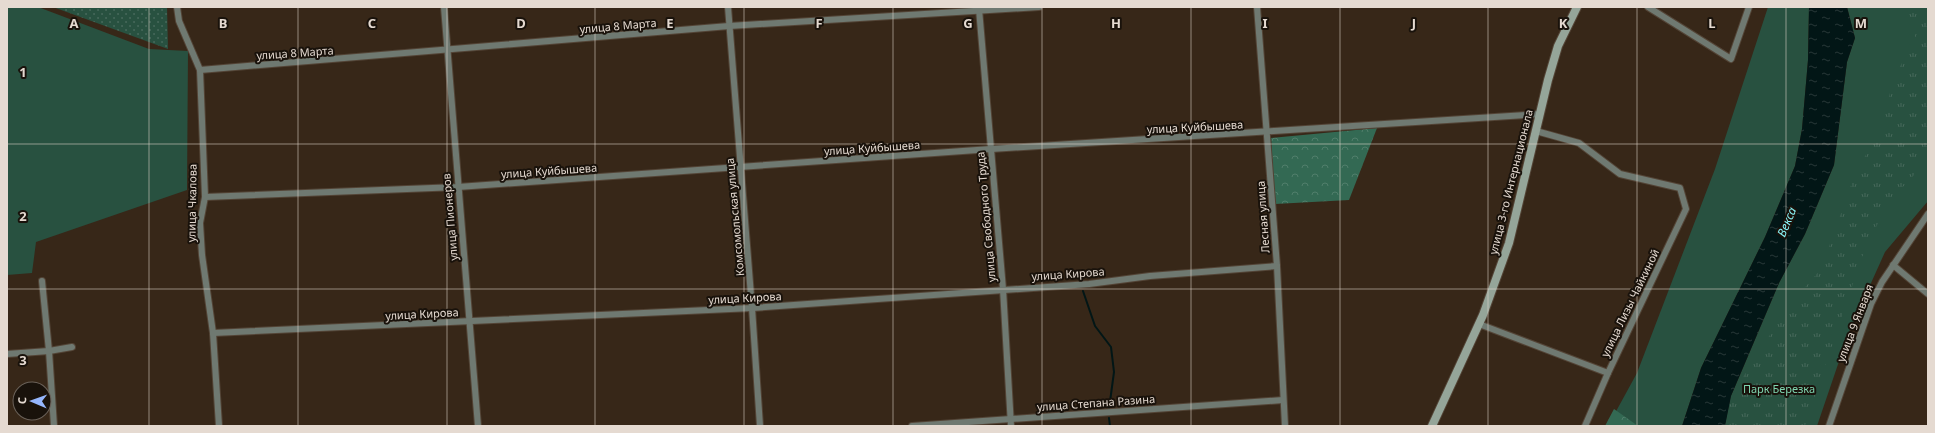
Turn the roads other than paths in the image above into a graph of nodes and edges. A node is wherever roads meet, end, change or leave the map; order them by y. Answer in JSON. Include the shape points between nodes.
{"nodes":[{"id":1,"x":177,"y":7,"type":"edge"},
{"id":2,"x":444,"y":7,"type":"edge"},
{"id":3,"x":728,"y":7,"type":"edge"},
{"id":4,"x":1038,"y":7,"type":"edge"},
{"id":5,"x":1257,"y":7,"type":"edge"},
{"id":6,"x":1577,"y":7,"type":"edge"},
{"id":7,"x":1648,"y":7,"type":"edge"},
{"id":8,"x":1749,"y":7,"type":"edge"},
{"id":9,"x":979,"y":9,"type":"edge"},
{"id":10,"x":729,"y":26,"type":"junction"},
{"id":11,"x":448,"y":51,"type":"junction"},
{"id":12,"x":200,"y":70,"type":"junction"},
{"id":13,"x":1540,"y":114,"type":"junction"},
{"id":14,"x":1267,"y":132,"type":"junction"},
{"id":15,"x":1536,"y":132,"type":"junction"},
{"id":16,"x":991,"y":149,"type":"junction"},
{"id":17,"x":741,"y":168,"type":"junction"},
{"id":18,"x":458,"y":187,"type":"junction"},
{"id":19,"x":205,"y":197,"type":"junction"},
{"id":20,"x":1928,"y":214,"type":"edge"},
{"id":21,"x":1893,"y":265,"type":"junction"},
{"id":22,"x":1277,"y":266,"type":"junction"},
{"id":23,"x":42,"y":281,"type":"dead end"},
{"id":24,"x":1003,"y":289,"type":"junction"},
{"id":25,"x":1928,"y":294,"type":"edge"},
{"id":26,"x":752,"y":308,"type":"junction"},
{"id":27,"x":470,"y":322,"type":"junction"},
{"id":28,"x":1479,"y":324,"type":"junction"},
{"id":29,"x":213,"y":333,"type":"junction"},
{"id":30,"x":72,"y":347,"type":"dead end"},
{"id":31,"x":49,"y":351,"type":"junction"},
{"id":32,"x":7,"y":354,"type":"edge"},
{"id":33,"x":1608,"y":373,"type":"junction"},
{"id":34,"x":1282,"y":400,"type":"junction"},
{"id":35,"x":1010,"y":423,"type":"edge"},
{"id":36,"x":54,"y":426,"type":"edge"},
{"id":37,"x":219,"y":426,"type":"edge"},
{"id":38,"x":478,"y":426,"type":"edge"},
{"id":39,"x":760,"y":426,"type":"edge"},
{"id":40,"x":912,"y":426,"type":"edge"},
{"id":41,"x":1285,"y":426,"type":"edge"},
{"id":42,"x":1432,"y":426,"type":"edge"},
{"id":43,"x":1585,"y":426,"type":"edge"},
{"id":44,"x":1829,"y":426,"type":"edge"}],
"edges":[{"from":1,"to":12,"type":"street","name":"улица Чкалова","via":[[179,21]]},
{"from":2,"to":11,"type":"street","name":"улица Пионеров"},
{"from":3,"to":10,"type":"street","name":"Комсомольская улица"},
{"from":4,"to":9,"type":"street","name":"улица 8 Марта"},
{"from":5,"to":14,"type":"street","name":"Лесная улица"},
{"from":6,"to":13,"type":"main road","name":"улица 3-го Интернационала","via":[[1558,46]]},
{"from":7,"to":8,"type":"street","via":[[1731,59]]},
{"from":9,"to":10,"type":"street","name":"улица 8 Марта"},
{"from":9,"to":16,"type":"street","name":"улица Свободного Труда"},
{"from":10,"to":11,"type":"street","name":"улица 8 Марта"},
{"from":10,"to":17,"type":"street","name":"Комсомольская улица"},
{"from":11,"to":12,"type":"street","name":"улица 8 Марта"},
{"from":11,"to":18,"type":"street","name":"улица Пионеров"},
{"from":12,"to":19,"type":"street","name":"улица Чкалова"},
{"from":13,"to":14,"type":"street","name":"улица Куйбышева"},
{"from":13,"to":15,"type":"main road","name":"улица 3-го Интернационала"},
{"from":14,"to":16,"type":"street","name":"улица Куйбышева"},
{"from":14,"to":22,"type":"street","name":"Лесная улица"},
{"from":15,"to":28,"type":"main road","name":"улица 3-го Интернационала","via":[[1509,243]]},
{"from":15,"to":33,"type":"street","name":"улица Лизы Чайкиной","via":[[1579,143],[1620,174],[1680,188],[1686,209]]},
{"from":16,"to":17,"type":"street","name":"улица Куйбышева"},
{"from":16,"to":24,"type":"street","name":"улица Свободного Труда"},
{"from":17,"to":18,"type":"street","name":"улица Куйбышева"},
{"from":17,"to":26,"type":"street","name":"Комсомольская улица"},
{"from":18,"to":19,"type":"street","name":"улица Куйбышева"},
{"from":18,"to":27,"type":"street","name":"улица Пионеров"},
{"from":19,"to":29,"type":"street","name":"улица Чкалова","via":[[200,223]]},
{"from":20,"to":21,"type":"street","name":"улица 9 Января"},
{"from":21,"to":25,"type":"street"},
{"from":21,"to":44,"type":"street","name":"улица 9 Января","via":[[1871,304]]},
{"from":22,"to":24,"type":"street","name":"улица Кирова","via":[[1150,276],[1089,284]]},
{"from":22,"to":34,"type":"street","name":"Лесная улица"},
{"from":23,"to":31,"type":"street"},
{"from":24,"to":26,"type":"street","name":"улица Кирова"},
{"from":24,"to":35,"type":"street","name":"улица Свободного Труда"},
{"from":26,"to":27,"type":"street","name":"улица Кирова"},
{"from":26,"to":39,"type":"street","name":"Комсомольская улица"},
{"from":27,"to":29,"type":"street","name":"улица Кирова"},
{"from":27,"to":38,"type":"street","name":"улица Пионеров"},
{"from":28,"to":33,"type":"street"},
{"from":28,"to":42,"type":"main road","name":"улица 3-го Интернационала"},
{"from":29,"to":37,"type":"street","name":"улица Чкалова"},
{"from":30,"to":31,"type":"street"},
{"from":31,"to":32,"type":"street"},
{"from":31,"to":36,"type":"street"},
{"from":33,"to":43,"type":"street","name":"улица Лизы Чайкиной"},
{"from":34,"to":35,"type":"street","name":"улица Степана Разина"},
{"from":34,"to":41,"type":"street","name":"Лесная улица"},
{"from":35,"to":40,"type":"street","name":"улица Степана Разина"}]}
